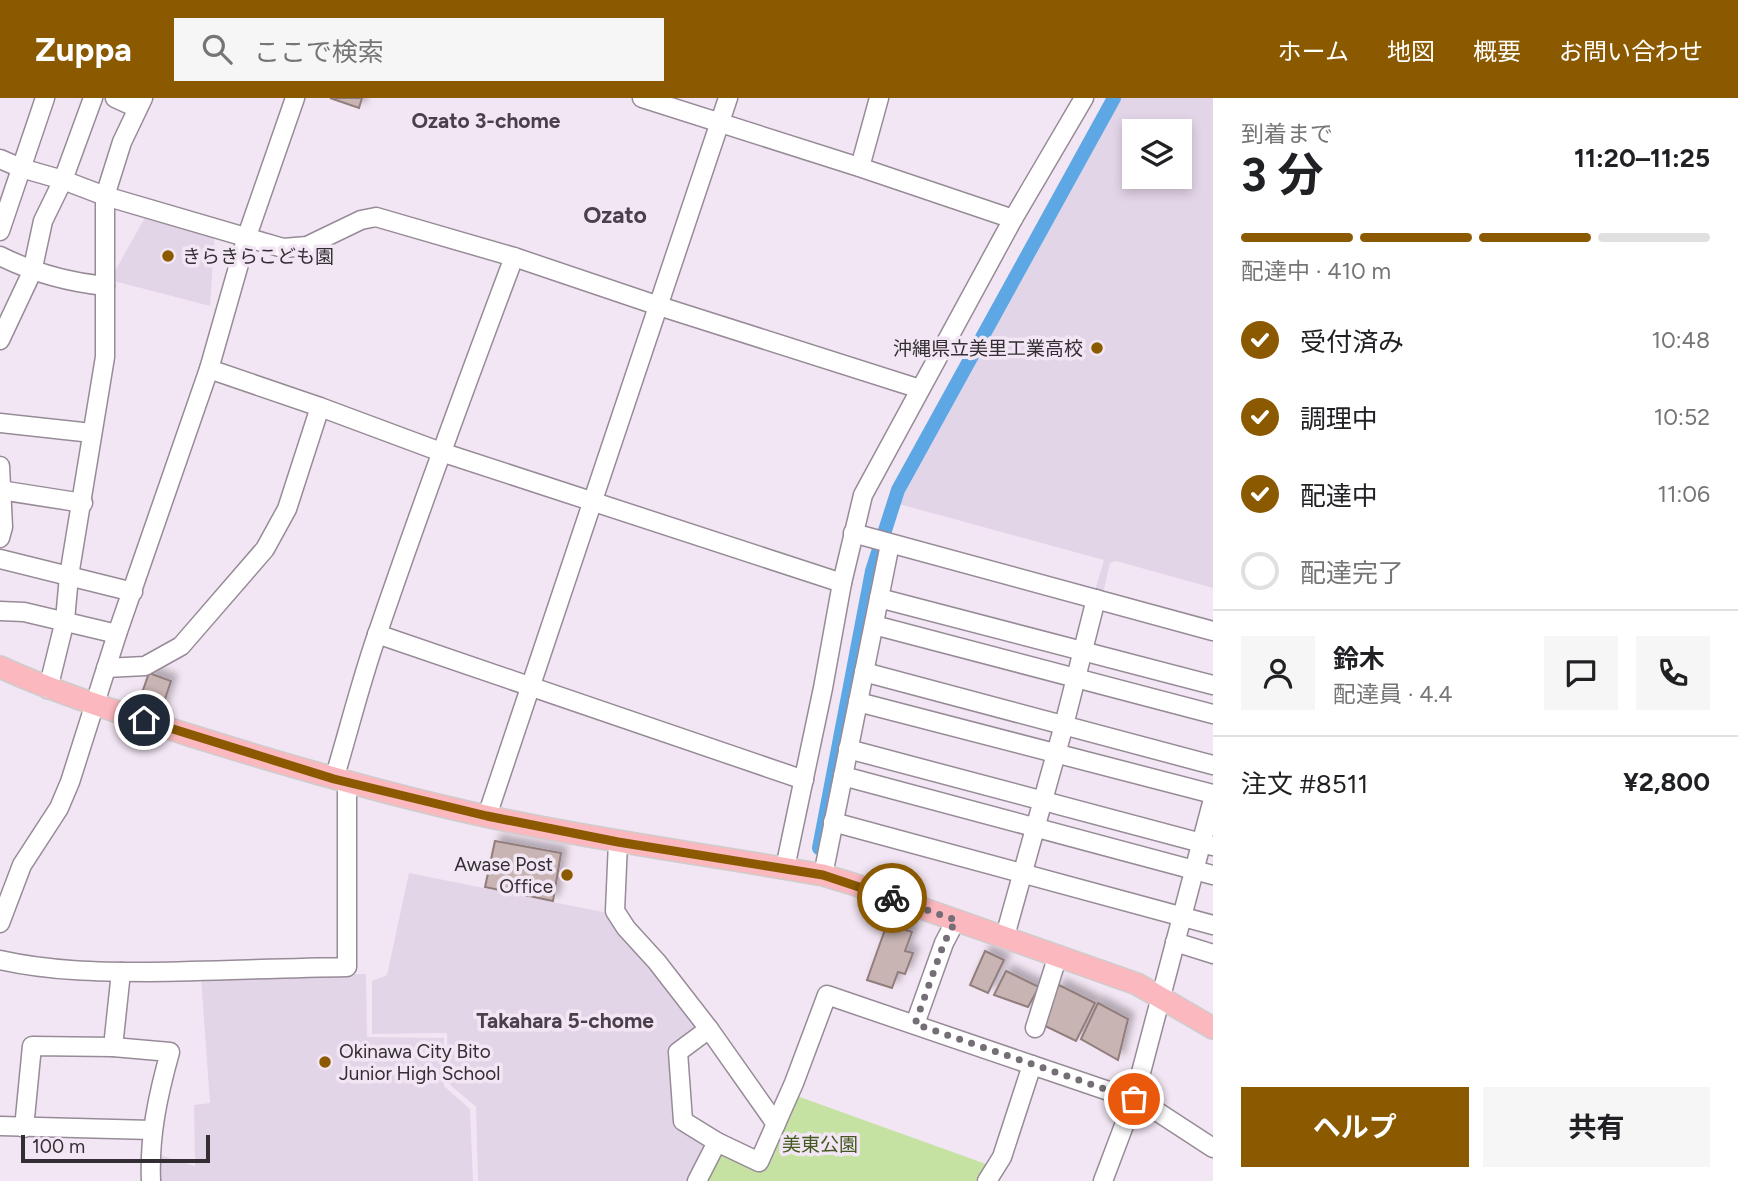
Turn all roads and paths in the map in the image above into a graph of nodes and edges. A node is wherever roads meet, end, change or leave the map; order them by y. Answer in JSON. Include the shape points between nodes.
{"nodes":[{"id":1,"x":45,"y":98,"type":"edge"},
{"id":2,"x":93,"y":98,"type":"edge"},
{"id":3,"x":115,"y":98,"type":"edge"},
{"id":4,"x":295,"y":98,"type":"edge"},
{"id":5,"x":642,"y":98,"type":"edge"},
{"id":6,"x":728,"y":98,"type":"edge"},
{"id":7,"x":879,"y":98,"type":"edge"},
{"id":8,"x":1084,"y":98,"type":"edge"},
{"id":9,"x":140,"y":103,"type":"edge"},
{"id":10,"x":719,"y":124,"type":"junction"},
{"id":11,"x":0,"y":159,"type":"edge"},
{"id":12,"x":860,"y":167,"type":"junction"},
{"id":13,"x":22,"y":168,"type":"junction"},
{"id":14,"x":63,"y":180,"type":"junction"},
{"id":15,"x":104,"y":197,"type":"junction"},
{"id":16,"x":1013,"y":219,"type":"junction"},
{"id":17,"x":0,"y":231,"type":"edge"},
{"id":18,"x":247,"y":236,"type":"junction"},
{"id":19,"x":0,"y":256,"type":"edge"},
{"id":20,"x":514,"y":257,"type":"junction"},
{"id":21,"x":32,"y":272,"type":"junction"},
{"id":22,"x":105,"y":286,"type":"junction"},
{"id":23,"x":659,"y":306,"type":"junction"},
{"id":24,"x":0,"y":340,"type":"edge"},
{"id":25,"x":209,"y":369,"type":"junction"},
{"id":26,"x":920,"y":388,"type":"junction"},
{"id":27,"x":320,"y":407,"type":"junction"},
{"id":28,"x":0,"y":423,"type":"edge"},
{"id":29,"x":92,"y":433,"type":"junction"},
{"id":30,"x":441,"y":452,"type":"junction"},
{"id":31,"x":0,"y":466,"type":"edge"},
{"id":32,"x":1,"y":490,"type":"edge"},
{"id":33,"x":592,"y":500,"type":"junction"},
{"id":34,"x":83,"y":503,"type":"junction"},
{"id":35,"x":853,"y":533,"type":"junction"},
{"id":36,"x":0,"y":538,"type":"edge"},
{"id":37,"x":890,"y":544,"type":"junction"},
{"id":38,"x":0,"y":559,"type":"edge"},
{"id":39,"x":69,"y":576,"type":"junction"},
{"id":40,"x":842,"y":583,"type":"junction"},
{"id":41,"x":132,"y":592,"type":"junction"},
{"id":42,"x":879,"y":598,"type":"junction"},
{"id":43,"x":1096,"y":599,"type":"junction"},
{"id":44,"x":0,"y":611,"type":"edge"},
{"id":45,"x":65,"y":620,"type":"junction"},
{"id":46,"x":874,"y":625,"type":"junction"},
{"id":47,"x":1213,"y":631,"type":"edge"},
{"id":48,"x":117,"y":634,"type":"junction"},
{"id":49,"x":377,"y":634,"type":"junction"},
{"id":50,"x":1084,"y":651,"type":"junction"},
{"id":51,"x":0,"y":667,"type":"edge"},
{"id":52,"x":106,"y":668,"type":"junction"},
{"id":53,"x":864,"y":672,"type":"junction"},
{"id":54,"x":1077,"y":678,"type":"junction"},
{"id":55,"x":1213,"y":685,"type":"edge"},
{"id":56,"x":531,"y":687,"type":"junction"},
{"id":57,"x":48,"y":689,"type":"junction"},
{"id":58,"x":858,"y":702,"type":"junction"},
{"id":59,"x":93,"y":704,"type":"junction"},
{"id":60,"x":1213,"y":714,"type":"edge"},
{"id":61,"x":1065,"y":725,"type":"junction"},
{"id":62,"x":848,"y":749,"type":"junction"},
{"id":63,"x":1057,"y":753,"type":"junction"},
{"id":64,"x":1213,"y":765,"type":"edge"},
{"id":65,"x":843,"y":776,"type":"junction"},
{"id":66,"x":804,"y":780,"type":"junction"},
{"id":67,"x":340,"y":781,"type":"junction"},
{"id":68,"x":1213,"y":796,"type":"edge"},
{"id":69,"x":1044,"y":800,"type":"junction"},
{"id":70,"x":487,"y":816,"type":"junction"},
{"id":71,"x":833,"y":822,"type":"junction"},
{"id":72,"x":1037,"y":827,"type":"junction"},
{"id":73,"x":618,"y":842,"type":"junction"},
{"id":74,"x":1207,"y":844,"type":"edge"},
{"id":75,"x":785,"y":869,"type":"junction"},
{"id":76,"x":1194,"y":870,"type":"junction"},
{"id":77,"x":823,"y":875,"type":"junction"},
{"id":78,"x":1024,"y":875,"type":"junction"},
{"id":79,"x":1213,"y":875,"type":"edge"},
{"id":80,"x":1181,"y":916,"type":"junction"},
{"id":81,"x":956,"y":920,"type":"junction"},
{"id":82,"x":0,"y":923,"type":"edge"},
{"id":83,"x":1213,"y":925,"type":"edge"},
{"id":84,"x":1006,"y":936,"type":"junction"},
{"id":85,"x":1175,"y":942,"type":"junction"},
{"id":86,"x":1213,"y":954,"type":"edge"},
{"id":87,"x":1058,"y":955,"type":"junction"},
{"id":88,"x":0,"y":960,"type":"edge"},
{"id":89,"x":121,"y":972,"type":"junction"},
{"id":90,"x":1160,"y":997,"type":"junction"},
{"id":91,"x":915,"y":1024,"type":"junction"},
{"id":92,"x":1035,"y":1028,"type":"dead end"},
{"id":93,"x":1213,"y":1028,"type":"edge"},
{"id":94,"x":709,"y":1029,"type":"junction"},
{"id":95,"x":113,"y":1047,"type":"junction"},
{"id":96,"x":1032,"y":1065,"type":"junction"},
{"id":97,"x":1134,"y":1099,"type":"junction"},
{"id":98,"x":776,"y":1124,"type":"junction"},
{"id":99,"x":0,"y":1126,"type":"edge"},
{"id":100,"x":24,"y":1128,"type":"junction"},
{"id":101,"x":152,"y":1130,"type":"junction"},
{"id":102,"x":717,"y":1142,"type":"junction"},
{"id":103,"x":1213,"y":1148,"type":"edge"},
{"id":104,"x":151,"y":1181,"type":"edge"},
{"id":105,"x":697,"y":1181,"type":"edge"},
{"id":106,"x":987,"y":1181,"type":"edge"},
{"id":107,"x":1103,"y":1181,"type":"edge"}],
"edges":[{"from":1,"to":13,"type":"street"},
{"from":2,"to":14,"type":"street"},
{"from":3,"to":9,"type":"street"},
{"from":4,"to":18,"type":"street"},
{"from":5,"to":10,"type":"street"},
{"from":6,"to":10,"type":"street"},
{"from":7,"to":12,"type":"street"},
{"from":8,"to":16,"type":"street"},
{"from":9,"to":15,"type":"street"},
{"from":10,"to":12,"type":"street"},
{"from":10,"to":23,"type":"street"},
{"from":11,"to":13,"type":"street"},
{"from":12,"to":16,"type":"street"},
{"from":13,"to":14,"type":"street"},
{"from":13,"to":17,"type":"street"},
{"from":14,"to":15,"type":"street"},
{"from":14,"to":21,"type":"street","via":[[43,221]]},
{"from":15,"to":18,"type":"street"},
{"from":15,"to":22,"type":"street"},
{"from":16,"to":26,"type":"street"},
{"from":18,"to":20,"type":"street","via":[[283,248],[307,246],[376,217]]},
{"from":18,"to":25,"type":"street"},
{"from":19,"to":21,"type":"street"},
{"from":20,"to":23,"type":"street"},
{"from":20,"to":30,"type":"street"},
{"from":21,"to":22,"type":"street"},
{"from":21,"to":24,"type":"street"},
{"from":22,"to":29,"type":"street","via":[[105,357]]},
{"from":23,"to":26,"type":"street"},
{"from":23,"to":33,"type":"street"},
{"from":25,"to":27,"type":"street"},
{"from":25,"to":41,"type":"street"},
{"from":26,"to":35,"type":"street","via":[[863,495]]},
{"from":27,"to":30,"type":"street"},
{"from":27,"to":52,"type":"street","via":[[287,509],[265,549],[181,646],[145,666]]},
{"from":28,"to":29,"type":"street"},
{"from":29,"to":34,"type":"street"},
{"from":30,"to":33,"type":"street"},
{"from":30,"to":49,"type":"street"},
{"from":31,"to":32,"type":"street"},
{"from":32,"to":34,"type":"street"},
{"from":32,"to":36,"type":"street"},
{"from":33,"to":40,"type":"street"},
{"from":33,"to":56,"type":"street"},
{"from":34,"to":39,"type":"street"},
{"from":35,"to":37,"type":"street"},
{"from":35,"to":40,"type":"street"},
{"from":37,"to":42,"type":"street"},
{"from":37,"to":43,"type":"street"},
{"from":38,"to":39,"type":"street"},
{"from":39,"to":41,"type":"street"},
{"from":39,"to":45,"type":"street"},
{"from":40,"to":66,"type":"street"},
{"from":41,"to":48,"type":"street"},
{"from":42,"to":46,"type":"street"},
{"from":42,"to":50,"type":"street"},
{"from":43,"to":47,"type":"street"},
{"from":43,"to":50,"type":"street"},
{"from":44,"to":45,"type":"street"},
{"from":45,"to":48,"type":"street"},
{"from":45,"to":57,"type":"street"},
{"from":46,"to":53,"type":"street"},
{"from":46,"to":54,"type":"street"},
{"from":48,"to":52,"type":"street"},
{"from":49,"to":56,"type":"street"},
{"from":49,"to":67,"type":"street"},
{"from":50,"to":54,"type":"street"},
{"from":50,"to":55,"type":"street"},
{"from":51,"to":57,"type":"main road"},
{"from":52,"to":59,"type":"street"},
{"from":53,"to":58,"type":"street"},
{"from":53,"to":61,"type":"street"},
{"from":54,"to":60,"type":"street"},
{"from":54,"to":61,"type":"street"},
{"from":56,"to":66,"type":"street"},
{"from":56,"to":70,"type":"street"},
{"from":57,"to":59,"type":"main road"},
{"from":58,"to":62,"type":"street"},
{"from":58,"to":63,"type":"street"},
{"from":59,"to":67,"type":"main road"},
{"from":59,"to":82,"type":"street","via":[[59,808],[22,865]]},
{"from":61,"to":63,"type":"street"},
{"from":61,"to":64,"type":"street"},
{"from":62,"to":65,"type":"street"},
{"from":62,"to":69,"type":"street"},
{"from":63,"to":68,"type":"street"},
{"from":63,"to":69,"type":"street"},
{"from":65,"to":71,"type":"street"},
{"from":65,"to":72,"type":"street"},
{"from":66,"to":75,"type":"street"},
{"from":67,"to":70,"type":"main road"},
{"from":67,"to":89,"type":"street","via":[[347,967]]},
{"from":68,"to":74,"type":"street"},
{"from":69,"to":72,"type":"street"},
{"from":69,"to":74,"type":"street"},
{"from":70,"to":73,"type":"main road"},
{"from":71,"to":77,"type":"street"},
{"from":71,"to":78,"type":"street"},
{"from":72,"to":76,"type":"street"},
{"from":72,"to":78,"type":"street"},
{"from":73,"to":75,"type":"main road"},
{"from":73,"to":94,"type":"street","via":[[615,911]]},
{"from":74,"to":76,"type":"street"},
{"from":75,"to":77,"type":"main road"},
{"from":76,"to":79,"type":"street"},
{"from":76,"to":80,"type":"street"},
{"from":77,"to":81,"type":"main road"},
{"from":78,"to":80,"type":"street"},
{"from":78,"to":84,"type":"street"},
{"from":80,"to":83,"type":"street"},
{"from":80,"to":85,"type":"street"},
{"from":81,"to":84,"type":"main road"},
{"from":81,"to":91,"type":"street"},
{"from":84,"to":87,"type":"main road"},
{"from":85,"to":86,"type":"street"},
{"from":85,"to":90,"type":"street"},
{"from":87,"to":90,"type":"main road"},
{"from":87,"to":92,"type":"street"},
{"from":88,"to":89,"type":"street"},
{"from":89,"to":95,"type":"street"},
{"from":90,"to":93,"type":"main road"},
{"from":90,"to":97,"type":"street"},
{"from":91,"to":96,"type":"street"},
{"from":91,"to":98,"type":"street","via":[[827,995]]},
{"from":94,"to":98,"type":"street"},
{"from":94,"to":102,"type":"street","via":[[678,1052],[683,1121]]},
{"from":95,"to":100,"type":"street","via":[[32,1046]]},
{"from":95,"to":101,"type":"street","via":[[170,1052]]},
{"from":96,"to":97,"type":"street"},
{"from":96,"to":106,"type":"street","via":[[1002,1157]]},
{"from":97,"to":103,"type":"street"},
{"from":97,"to":107,"type":"street"},
{"from":98,"to":102,"type":"street","via":[[759,1162]]},
{"from":99,"to":100,"type":"street"},
{"from":100,"to":101,"type":"street"},
{"from":101,"to":104,"type":"street"},
{"from":102,"to":105,"type":"street"}]}
